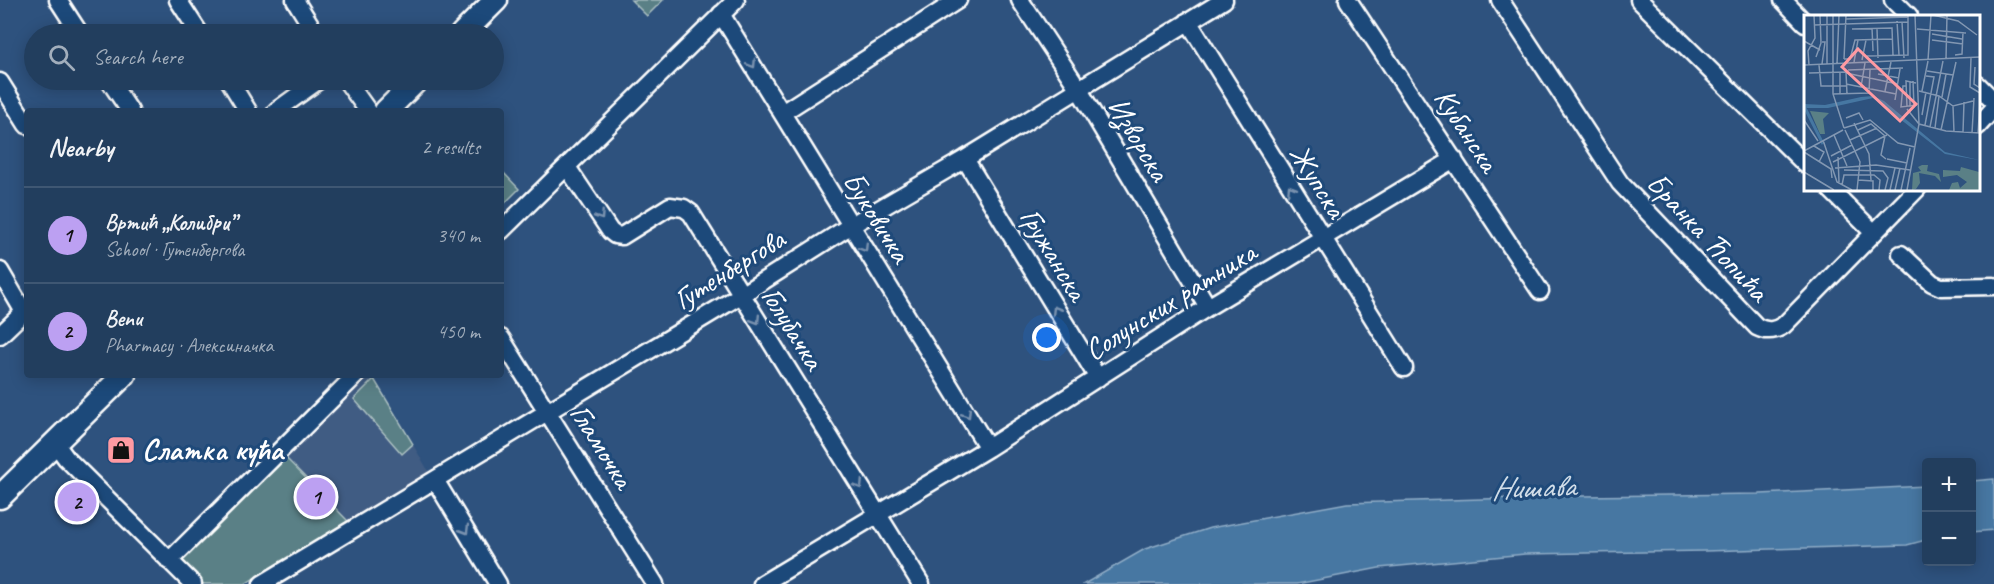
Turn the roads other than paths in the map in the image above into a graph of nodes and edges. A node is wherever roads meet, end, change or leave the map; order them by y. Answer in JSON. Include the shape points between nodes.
{"nodes":[{"id":1,"x":57,"y":0,"type":"edge"},
{"id":2,"x":178,"y":0,"type":"edge"},
{"id":3,"x":295,"y":0,"type":"edge"},
{"id":4,"x":496,"y":0,"type":"edge"},
{"id":5,"x":736,"y":0,"type":"edge"},
{"id":6,"x":958,"y":0,"type":"edge"},
{"id":7,"x":1020,"y":0,"type":"edge"},
{"id":8,"x":1224,"y":0,"type":"edge"},
{"id":9,"x":1348,"y":0,"type":"edge"},
{"id":10,"x":1500,"y":0,"type":"edge"},
{"id":11,"x":1639,"y":0,"type":"edge"},
{"id":12,"x":1783,"y":0,"type":"edge"},
{"id":13,"x":1893,"y":0,"type":"edge"},
{"id":14,"x":721,"y":14,"type":"junction"},
{"id":15,"x":1909,"y":15,"type":"edge"},
{"id":16,"x":1188,"y":21,"type":"junction"},
{"id":17,"x":1804,"y":22,"type":"edge"},
{"id":18,"x":73,"y":24,"type":"edge"},
{"id":19,"x":194,"y":24,"type":"edge"},
{"id":20,"x":310,"y":24,"type":"edge"},
{"id":21,"x":472,"y":24,"type":"edge"},
{"id":22,"x":0,"y":82,"type":"edge"},
{"id":23,"x":1979,"y":87,"type":"edge"},
{"id":24,"x":1078,"y":88,"type":"junction"},
{"id":25,"x":116,"y":90,"type":"edge"},
{"id":26,"x":235,"y":90,"type":"edge"},
{"id":27,"x":305,"y":90,"type":"edge"},
{"id":28,"x":353,"y":90,"type":"edge"},
{"id":29,"x":407,"y":90,"type":"edge"},
{"id":30,"x":1994,"y":101,"type":"edge"},
{"id":31,"x":128,"y":108,"type":"edge"},
{"id":32,"x":246,"y":108,"type":"edge"},
{"id":33,"x":280,"y":108,"type":"edge"},
{"id":34,"x":366,"y":108,"type":"edge"},
{"id":35,"x":389,"y":108,"type":"edge"},
{"id":36,"x":1994,"y":108,"type":"edge"},
{"id":37,"x":782,"y":113,"type":"junction"},
{"id":38,"x":24,"y":120,"type":"edge"},
{"id":39,"x":1979,"y":124,"type":"edge"},
{"id":40,"x":965,"y":159,"type":"junction"},
{"id":41,"x":1454,"y":159,"type":"junction"},
{"id":42,"x":1804,"y":163,"type":"edge"},
{"id":43,"x":567,"y":167,"type":"junction"},
{"id":44,"x":1831,"y":190,"type":"edge"},
{"id":45,"x":1916,"y":190,"type":"edge"},
{"id":46,"x":850,"y":226,"type":"junction"},
{"id":47,"x":504,"y":228,"type":"edge"},
{"id":48,"x":1874,"y":233,"type":"junction"},
{"id":49,"x":1322,"y":239,"type":"junction"},
{"id":50,"x":1901,"y":254,"type":"dead end"},
{"id":51,"x":0,"y":271,"type":"edge"},
{"id":52,"x":1994,"y":286,"type":"edge"},
{"id":53,"x":1540,"y":291,"type":"dead end"},
{"id":54,"x":741,"y":295,"type":"junction"},
{"id":55,"x":1208,"y":307,"type":"junction"},
{"id":56,"x":0,"y":335,"type":"edge"},
{"id":57,"x":504,"y":343,"type":"edge"},
{"id":58,"x":1404,"y":368,"type":"dead end"},
{"id":59,"x":121,"y":378,"type":"edge"},
{"id":60,"x":354,"y":378,"type":"edge"},
{"id":61,"x":1098,"y":378,"type":"junction"},
{"id":62,"x":548,"y":411,"type":"junction"},
{"id":63,"x":55,"y":443,"type":"junction"},
{"id":64,"x":988,"y":448,"type":"junction"},
{"id":65,"x":435,"y":480,"type":"junction"},
{"id":66,"x":0,"y":497,"type":"edge"},
{"id":67,"x":878,"y":514,"type":"junction"},
{"id":68,"x":169,"y":561,"type":"junction"},
{"id":69,"x":189,"y":583,"type":"edge"},
{"id":70,"x":262,"y":584,"type":"edge"},
{"id":71,"x":498,"y":584,"type":"edge"},
{"id":72,"x":655,"y":584,"type":"edge"},
{"id":73,"x":762,"y":584,"type":"edge"},
{"id":74,"x":921,"y":584,"type":"edge"}],
"edges":[{"from":1,"to":18,"type":"street"},
{"from":2,"to":19,"type":"street"},
{"from":3,"to":20,"type":"street"},
{"from":4,"to":21,"type":"main road"},
{"from":5,"to":14,"type":"street"},
{"from":6,"to":37,"type":"street"},
{"from":7,"to":24,"type":"street","name":"Изворска"},
{"from":8,"to":16,"type":"street","name":"Гутенбергова"},
{"from":9,"to":41,"type":"street","name":"Кубанска"},
{"from":10,"to":48,"type":"street","name":"Бранка Ћопића","via":[[1620,183],[1757,327],[1776,330],[1784,325]]},
{"from":11,"to":42,"type":"street"},
{"from":12,"to":17,"type":"street"},
{"from":13,"to":15,"type":"street"},
{"from":14,"to":37,"type":"street","name":"Буковичка","one_way":true},
{"from":14,"to":43,"type":"street"},
{"from":16,"to":24,"type":"street","name":"Гутенбергова"},
{"from":49,"to":16,"type":"street","name":"Жупска","one_way":true},
{"from":22,"to":38,"type":"street"},
{"from":23,"to":30,"type":"street"},
{"from":24,"to":40,"type":"street","name":"Гутенбергова"},
{"from":24,"to":55,"type":"street","name":"Изворска"},
{"from":25,"to":31,"type":"street"},
{"from":26,"to":32,"type":"street"},
{"from":27,"to":33,"type":"street"},
{"from":28,"to":34,"type":"street"},
{"from":29,"to":35,"type":"main road"},
{"from":36,"to":39,"type":"street"},
{"from":37,"to":46,"type":"street","name":"Буковичка"},
{"from":40,"to":46,"type":"street","name":"Гутенбергова"},
{"from":61,"to":40,"type":"street","name":"Гружанска","one_way":true},
{"from":41,"to":49,"type":"street","name":"Солунских ратника"},
{"from":41,"to":53,"type":"street","name":"Кубанска"},
{"from":43,"to":47,"type":"street"},
{"from":43,"to":54,"type":"street","name":"Голубачка","one_way":true,"via":[[615,235],[622,236],[670,206],[691,213]]},
{"from":44,"to":48,"type":"street"},
{"from":45,"to":48,"type":"street","name":"Бранка Ћопића"},
{"from":46,"to":54,"type":"street","name":"Гутенбергова"},
{"from":46,"to":64,"type":"street","name":"Буковичка","one_way":true},
{"from":49,"to":55,"type":"street","name":"Солунских ратника"},
{"from":49,"to":58,"type":"street","name":"Жупска"},
{"from":50,"to":52,"type":"street","via":[[1941,287]]},
{"from":51,"to":56,"type":"street","via":[[24,312]]},
{"from":54,"to":62,"type":"street","name":"Гутенбергова"},
{"from":54,"to":67,"type":"street","name":"Голубачка","one_way":true},
{"from":55,"to":61,"type":"street","name":"Солунских ратника"},
{"from":57,"to":62,"type":"street","name":"Гламочка"},
{"from":59,"to":63,"type":"main road"},
{"from":60,"to":68,"type":"street"},
{"from":61,"to":64,"type":"street","name":"Солунских ратника"},
{"from":62,"to":65,"type":"street","name":"Гутенбергова"},
{"from":62,"to":72,"type":"street","name":"Гламочка"},
{"from":63,"to":66,"type":"main road"},
{"from":63,"to":68,"type":"street"},
{"from":64,"to":67,"type":"street","name":"Солунских ратника"},
{"from":65,"to":70,"type":"street","name":"Гутенбергова"},
{"from":65,"to":71,"type":"street","one_way":true},
{"from":67,"to":73,"type":"street","name":"Солунских ратника"},
{"from":67,"to":74,"type":"street","name":"Голубачка"},
{"from":68,"to":69,"type":"street"}]}
